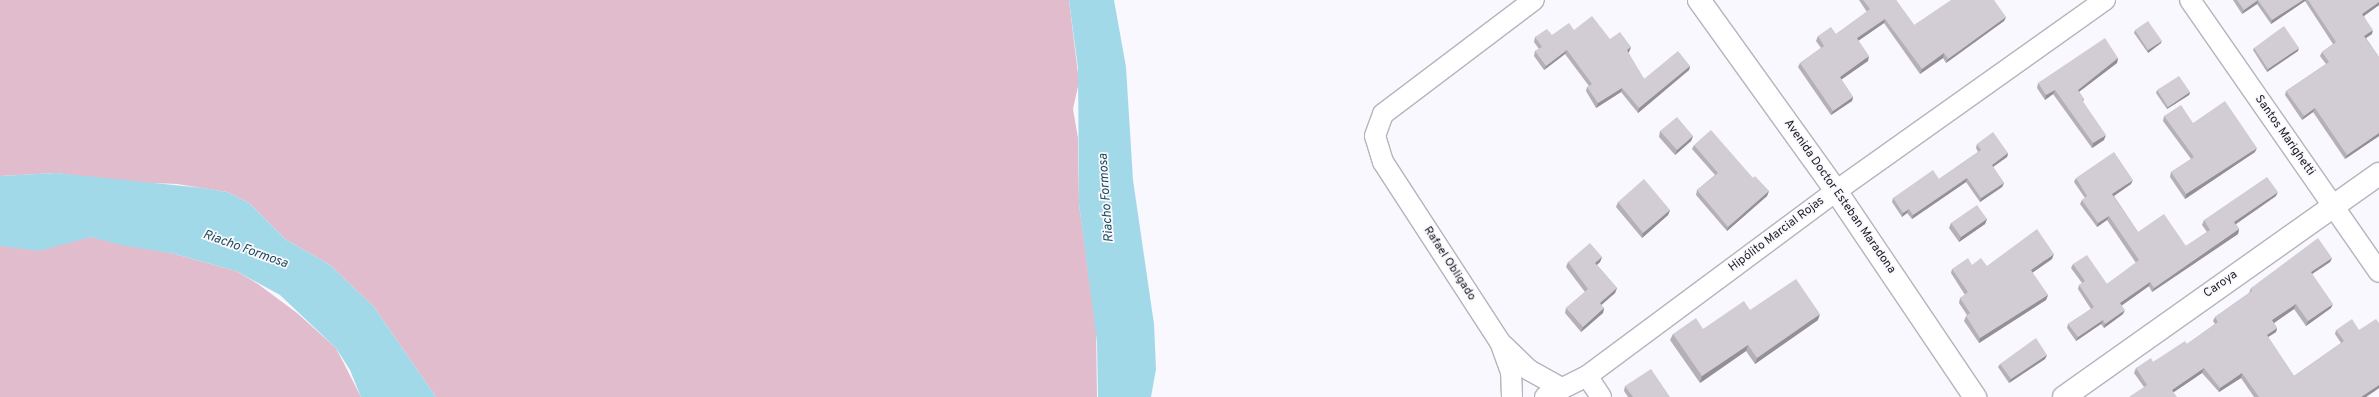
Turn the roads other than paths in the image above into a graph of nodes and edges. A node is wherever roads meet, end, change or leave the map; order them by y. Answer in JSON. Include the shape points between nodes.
{"nodes":[{"id":1,"x":1534,"y":0,"type":"edge"},
{"id":2,"x":1699,"y":0,"type":"edge"},
{"id":3,"x":2105,"y":0,"type":"edge"},
{"id":4,"x":2190,"y":0,"type":"edge"},
{"id":5,"x":2379,"y":174,"type":"edge"},
{"id":6,"x":1836,"y":191,"type":"junction"},
{"id":7,"x":2333,"y":206,"type":"junction"},
{"id":8,"x":2379,"y":272,"type":"edge"},
{"id":9,"x":1500,"y":342,"type":"junction"},
{"id":10,"x":1587,"y":376,"type":"junction"},
{"id":11,"x":1554,"y":393,"type":"edge"},
{"id":12,"x":1512,"y":397,"type":"edge"},
{"id":13,"x":1601,"y":397,"type":"edge"},
{"id":14,"x":1975,"y":397,"type":"edge"},
{"id":15,"x":2064,"y":397,"type":"edge"}],
"edges":[{"from":1,"to":9,"type":"street","name":"Rafael Obligado","via":[[1383,114],[1375,136],[1383,162]]},
{"from":2,"to":6,"type":"main road","name":"Avenida Doctor Esteban Maradona"},
{"from":3,"to":6,"type":"street","name":"Hipólito Marcial Rojas"},
{"from":4,"to":7,"type":"street","name":"Santos Marighetti"},
{"from":5,"to":7,"type":"main road","name":"Caroya"},
{"from":6,"to":10,"type":"street","name":"Hipólito Marcial Rojas"},
{"from":6,"to":14,"type":"main road","name":"Avenida Doctor Esteban Maradona"},
{"from":7,"to":8,"type":"street","name":"Santos Marighetti"},
{"from":7,"to":15,"type":"main road","name":"Caroya"},
{"from":9,"to":11,"type":"street","via":[[1529,370],[1545,381]]},
{"from":9,"to":12,"type":"street","name":"Rafael Obligado","via":[[1511,372]]},
{"from":10,"to":11,"type":"street","name":"Hipólito Marcial Rojas"},
{"from":10,"to":13,"type":"street"}]}
